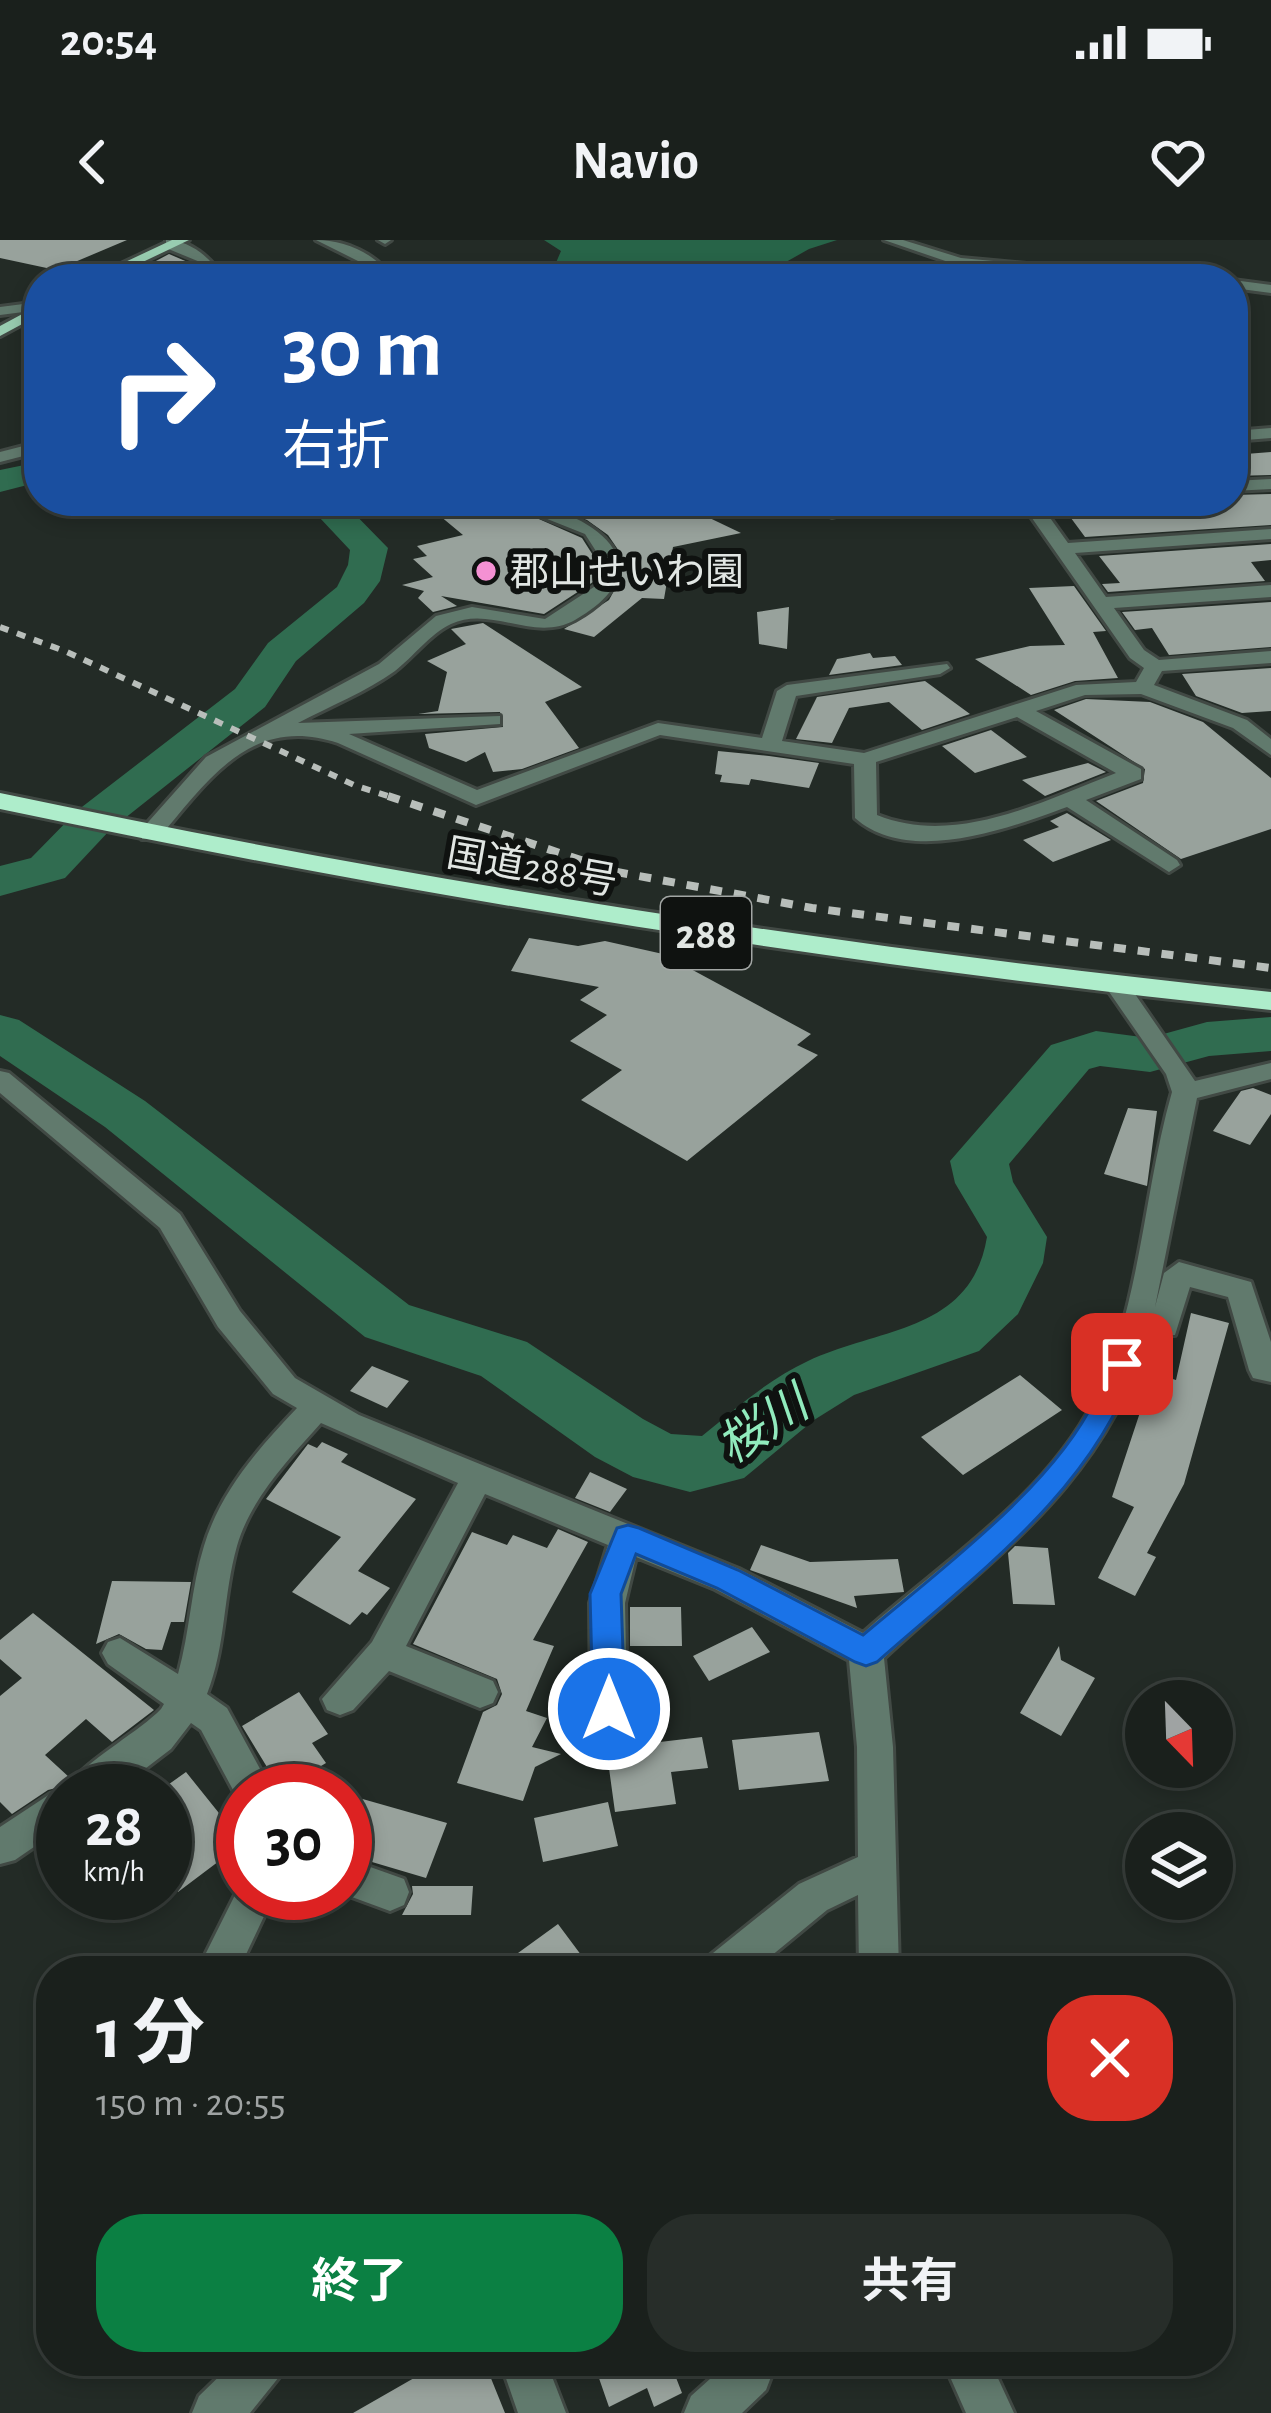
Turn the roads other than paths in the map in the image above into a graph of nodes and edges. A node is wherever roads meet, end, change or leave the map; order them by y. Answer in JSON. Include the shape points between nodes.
{"nodes":[{"id":1,"x":142,"y":240,"type":"edge"},
{"id":2,"x":322,"y":240,"type":"edge"},
{"id":3,"x":890,"y":240,"type":"edge"},
{"id":4,"x":175,"y":242,"type":"edge"},
{"id":5,"x":129,"y":264,"type":"edge"},
{"id":6,"x":208,"y":264,"type":"edge"},
{"id":7,"x":375,"y":264,"type":"edge"},
{"id":8,"x":989,"y":264,"type":"edge"},
{"id":9,"x":7,"y":311,"type":"edge"},
{"id":10,"x":0,"y":332,"type":"edge"},
{"id":11,"x":562,"y":516,"type":"edge"},
{"id":12,"x":1039,"y":516,"type":"edge"},
{"id":13,"x":1271,"y":534,"type":"edge"},
{"id":14,"x":1061,"y":549,"type":"junction"},
{"id":15,"x":1271,"y":591,"type":"edge"},
{"id":16,"x":1103,"y":603,"type":"junction"},
{"id":17,"x":1271,"y":657,"type":"edge"},
{"id":18,"x":1155,"y":666,"type":"junction"},
{"id":19,"x":940,"y":668,"type":"dead end"},
{"id":20,"x":1143,"y":688,"type":"junction"},
{"id":21,"x":1022,"y":711,"type":"junction"},
{"id":22,"x":493,"y":720,"type":"dead end"},
{"id":23,"x":1271,"y":721,"type":"edge"},
{"id":24,"x":1240,"y":724,"type":"junction"},
{"id":25,"x":270,"y":729,"type":"junction"},
{"id":26,"x":318,"y":730,"type":"junction"},
{"id":27,"x":771,"y":742,"type":"junction"},
{"id":28,"x":1271,"y":749,"type":"edge"},
{"id":29,"x":865,"y":759,"type":"junction"},
{"id":30,"x":1068,"y":798,"type":"junction"},
{"id":31,"x":4,"y":806,"type":"edge"},
{"id":32,"x":148,"y":834,"type":"junction"},
{"id":33,"x":1169,"y":865,"type":"dead end"},
{"id":34,"x":1118,"y":986,"type":"junction"},
{"id":35,"x":1271,"y":1000,"type":"edge"},
{"id":36,"x":1271,"y":1071,"type":"edge"},
{"id":37,"x":0,"y":1079,"type":"edge"},
{"id":38,"x":1182,"y":1083,"type":"junction"},
{"id":39,"x":1136,"y":1322,"type":"junction"},
{"id":40,"x":1271,"y":1370,"type":"edge"},
{"id":41,"x":317,"y":1407,"type":"junction"},
{"id":42,"x":476,"y":1479,"type":"junction"},
{"id":43,"x":628,"y":1537,"type":"junction"},
{"id":44,"x":866,"y":1652,"type":"junction"},
{"id":45,"x":120,"y":1653,"type":"dead end"},
{"id":46,"x":384,"y":1653,"type":"junction"},
{"id":47,"x":480,"y":1692,"type":"dead end"},
{"id":48,"x":340,"y":1699,"type":"dead end"},
{"id":49,"x":188,"y":1700,"type":"junction"},
{"id":50,"x":609,"y":1709,"type":"dead end"},
{"id":51,"x":126,"y":1764,"type":"edge"},
{"id":52,"x":238,"y":1764,"type":"edge"},
{"id":53,"x":36,"y":1824,"type":"edge"},
{"id":54,"x":2,"y":1847,"type":"edge"},
{"id":55,"x":879,"y":1866,"type":"junction"},
{"id":56,"x":372,"y":1886,"type":"edge"},
{"id":57,"x":390,"y":1892,"type":"dead end"},
{"id":58,"x":242,"y":1920,"type":"edge"},
{"id":59,"x":226,"y":1953,"type":"dead end"},
{"id":60,"x":741,"y":1956,"type":"edge"},
{"id":61,"x":878,"y":1956,"type":"edge"},
{"id":62,"x":253,"y":2376,"type":"edge"},
{"id":63,"x":528,"y":2376,"type":"edge"},
{"id":64,"x":748,"y":2376,"type":"edge"},
{"id":65,"x":973,"y":2376,"type":"edge"},
{"id":66,"x":216,"y":2413,"type":"edge"},
{"id":67,"x":542,"y":2413,"type":"edge"},
{"id":68,"x":708,"y":2413,"type":"edge"},
{"id":69,"x":990,"y":2413,"type":"edge"}],
"edges":[{"from":1,"to":4,"type":"street"},
{"from":2,"to":7,"type":"street"},
{"from":3,"to":8,"type":"street","via":[[938,258]]},
{"from":4,"to":5,"type":"main road"},
{"from":4,"to":6,"type":"street"},
{"from":9,"to":10,"type":"main road"},
{"from":11,"to":25,"type":"street","via":[[591,530],[610,559],[604,589],[570,615],[547,625],[481,614],[448,618],[386,668]]},
{"from":12,"to":14,"type":"street"},
{"from":13,"to":14,"type":"street"},
{"from":14,"to":16,"type":"street"},
{"from":15,"to":16,"type":"street"},
{"from":16,"to":18,"type":"street"},
{"from":17,"to":18,"type":"street"},
{"from":18,"to":20,"type":"street"},
{"from":19,"to":27,"type":"street","via":[[787,691]]},
{"from":20,"to":21,"type":"street","via":[[1083,689]]},
{"from":20,"to":24,"type":"street"},
{"from":21,"to":29,"type":"street"},
{"from":21,"to":30,"type":"street","via":[[1133,775]]},
{"from":22,"to":26,"type":"street"},
{"from":23,"to":24,"type":"street"},
{"from":24,"to":28,"type":"street"},
{"from":25,"to":26,"type":"street"},
{"from":25,"to":32,"type":"street","via":[[213,761]]},
{"from":26,"to":27,"type":"street","via":[[476,798],[658,729]]},
{"from":27,"to":29,"type":"street"},
{"from":29,"to":30,"type":"street","via":[[866,818],[885,830],[980,829]]},
{"from":30,"to":33,"type":"street"},
{"from":31,"to":32,"type":"highway","name":"国道288号","number":"288"},
{"from":32,"to":34,"type":"highway","name":"国道288号","number":"288","via":[[658,927]]},
{"from":34,"to":35,"type":"highway","name":"国道288号","number":"288"},
{"from":34,"to":38,"type":"street"},
{"from":36,"to":38,"type":"street"},
{"from":37,"to":41,"type":"street","via":[[170,1221],[230,1319],[284,1387]]},
{"from":38,"to":39,"type":"street"},
{"from":39,"to":40,"type":"street","via":[[1163,1327],[1179,1273],[1241,1290],[1264,1370]]},
{"from":39,"to":44,"type":"street","via":[[1108,1406],[1060,1472]]},
{"from":41,"to":42,"type":"street"},
{"from":41,"to":49,"type":"street","via":[[275,1452],[221,1541]]},
{"from":42,"to":43,"type":"street"},
{"from":42,"to":46,"type":"street"},
{"from":43,"to":44,"type":"street"},
{"from":43,"to":50,"type":"street","via":[[605,1594]]},
{"from":44,"to":55,"type":"street"},
{"from":45,"to":49,"type":"street"},
{"from":46,"to":47,"type":"street"},
{"from":46,"to":48,"type":"street"},
{"from":49,"to":51,"type":"street","via":[[151,1747]]},
{"from":49,"to":52,"type":"street","via":[[214,1719]]},
{"from":53,"to":54,"type":"street"},
{"from":55,"to":60,"type":"street","via":[[813,1898]]},
{"from":55,"to":61,"type":"street"},
{"from":56,"to":57,"type":"street"},
{"from":58,"to":59,"type":"street"},
{"from":62,"to":66,"type":"street"},
{"from":63,"to":67,"type":"street"},
{"from":64,"to":68,"type":"street"},
{"from":65,"to":69,"type":"street"}]}
